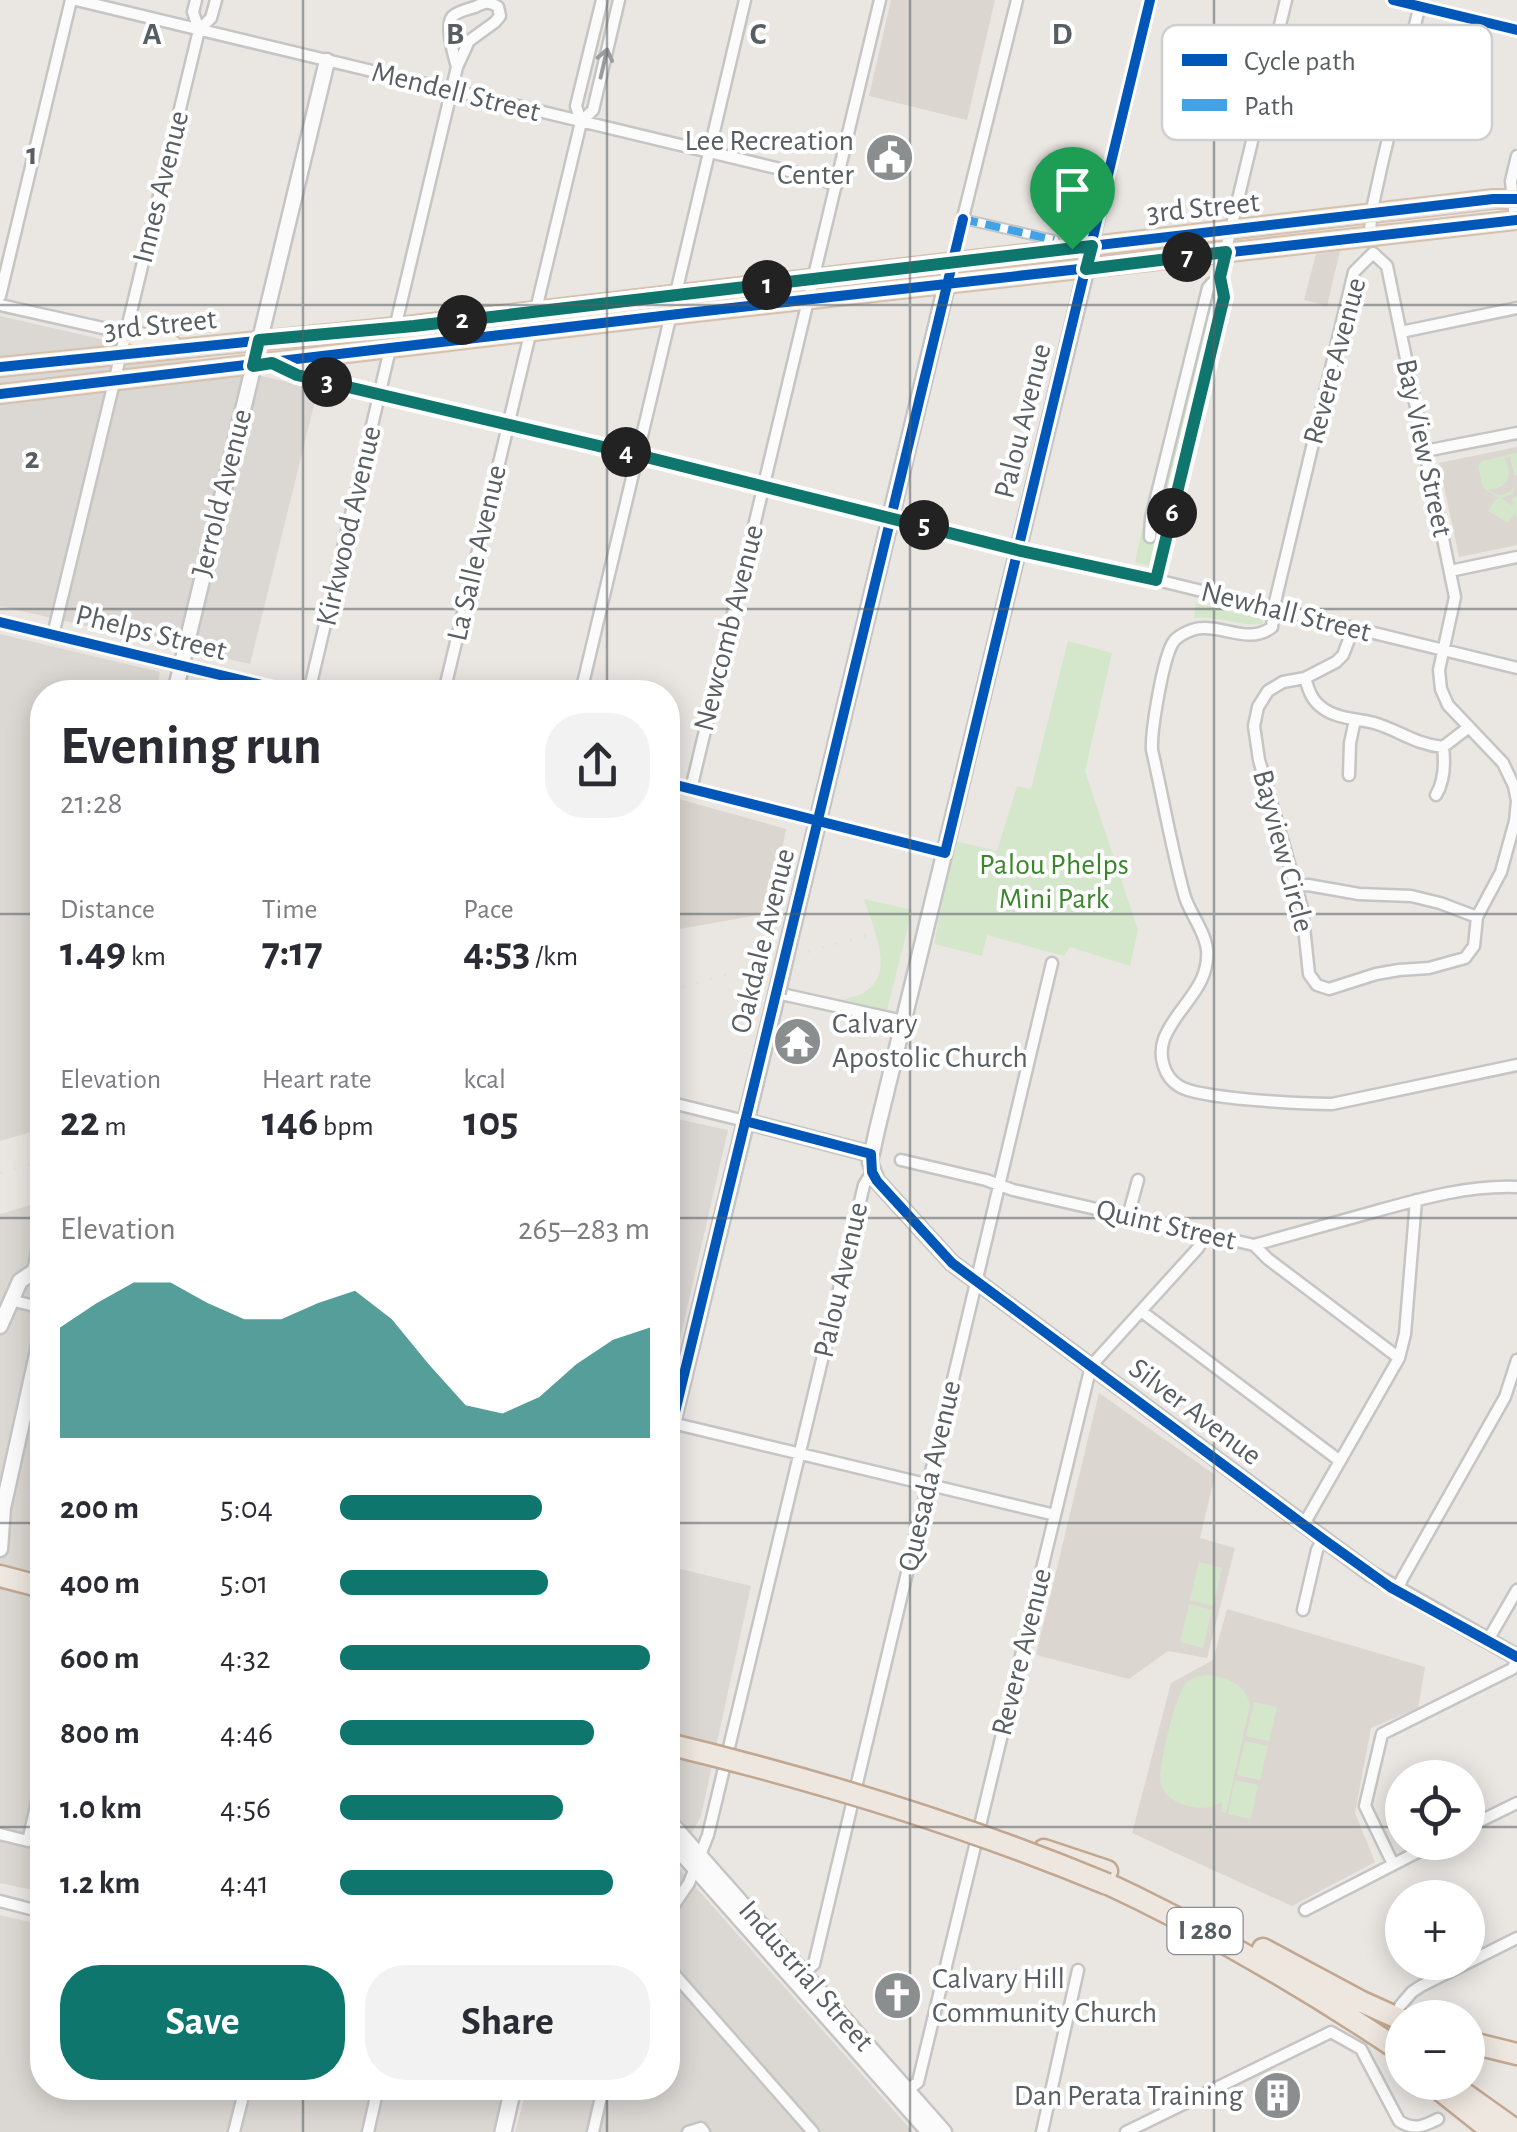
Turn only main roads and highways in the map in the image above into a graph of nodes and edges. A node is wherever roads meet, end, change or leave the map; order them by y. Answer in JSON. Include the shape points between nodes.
{"nodes":[{"id":1,"x":1515,"y":199,"type":"edge"},
{"id":2,"x":1516,"y":220,"type":"edge"},
{"id":3,"x":952,"y":262,"type":"junction"},
{"id":4,"x":947,"y":284,"type":"junction"},
{"id":5,"x":126,"y":334,"type":"road end"},
{"id":6,"x":188,"y":348,"type":"junction"},
{"id":7,"x":262,"y":364,"type":"junction"},
{"id":8,"x":0,"y":367,"type":"edge"},
{"id":9,"x":297,"y":375,"type":"road end"},
{"id":10,"x":0,"y":394,"type":"edge"},
{"id":11,"x":680,"y":1382,"type":"edge"},
{"id":12,"x":0,"y":1577,"type":"edge"},
{"id":13,"x":30,"y":1586,"type":"edge"},
{"id":14,"x":680,"y":1744,"type":"edge"},
{"id":15,"x":680,"y":1745,"type":"edge"},
{"id":16,"x":986,"y":1834,"type":"junction"},
{"id":17,"x":1107,"y":1884,"type":"junction"},
{"id":18,"x":1385,"y":2011,"type":"edge"},
{"id":19,"x":1385,"y":2014,"type":"edge"},
{"id":20,"x":1385,"y":2041,"type":"edge"},
{"id":21,"x":1485,"y":2048,"type":"edge"},
{"id":22,"x":1385,"y":2052,"type":"edge"},
{"id":23,"x":1517,"y":2056,"type":"edge"},
{"id":24,"x":510,"y":2100,"type":"edge"},
{"id":25,"x":1453,"y":2100,"type":"edge"},
{"id":26,"x":1473,"y":2100,"type":"edge"},
{"id":27,"x":1517,"y":2131,"type":"edge"},
{"id":28,"x":502,"y":2132,"type":"edge"},
{"id":29,"x":1493,"y":2132,"type":"edge"}],
"edges":[{"from":1,"to":3,"type":"main road","name":"3rd Street"},
{"from":2,"to":4,"type":"main road","name":"3rd Street","via":[[1371,245],[1226,252]]},
{"from":3,"to":4,"type":"main road","name":"Oakdale Avenue"},
{"from":3,"to":6,"type":"main road","name":"3rd Street"},
{"from":4,"to":7,"type":"main road","name":"3rd Street"},
{"from":4,"to":11,"type":"main road","name":"Oakdale Avenue","bridge":true},
{"from":5,"to":6,"type":"main road"},
{"from":6,"to":8,"type":"main road","name":"3rd Street"},
{"from":7,"to":9,"type":"main road"},
{"from":7,"to":10,"type":"main road","name":"3rd Street"},
{"from":12,"to":13,"type":"highway"},
{"from":14,"to":16,"type":"highway","number":"I 280","bridge":true,"via":[[858,1788]]},
{"from":15,"to":17,"type":"highway","number":"I 280","bridge":true,"via":[[900,1808]]},
{"from":16,"to":18,"type":"highway","bridge":true,"via":[[1126,1878]]},
{"from":16,"to":20,"type":"highway","number":"I 280","bridge":true,"via":[[1201,1929]]},
{"from":17,"to":19,"type":"highway","via":[[1147,1896],[1358,2007]]},
{"from":17,"to":22,"type":"highway","number":"I 280"},
{"from":21,"to":23,"type":"highway"},
{"from":24,"to":28,"type":"main road"},
{"from":25,"to":29,"type":"highway"},
{"from":26,"to":27,"type":"highway"}]}
